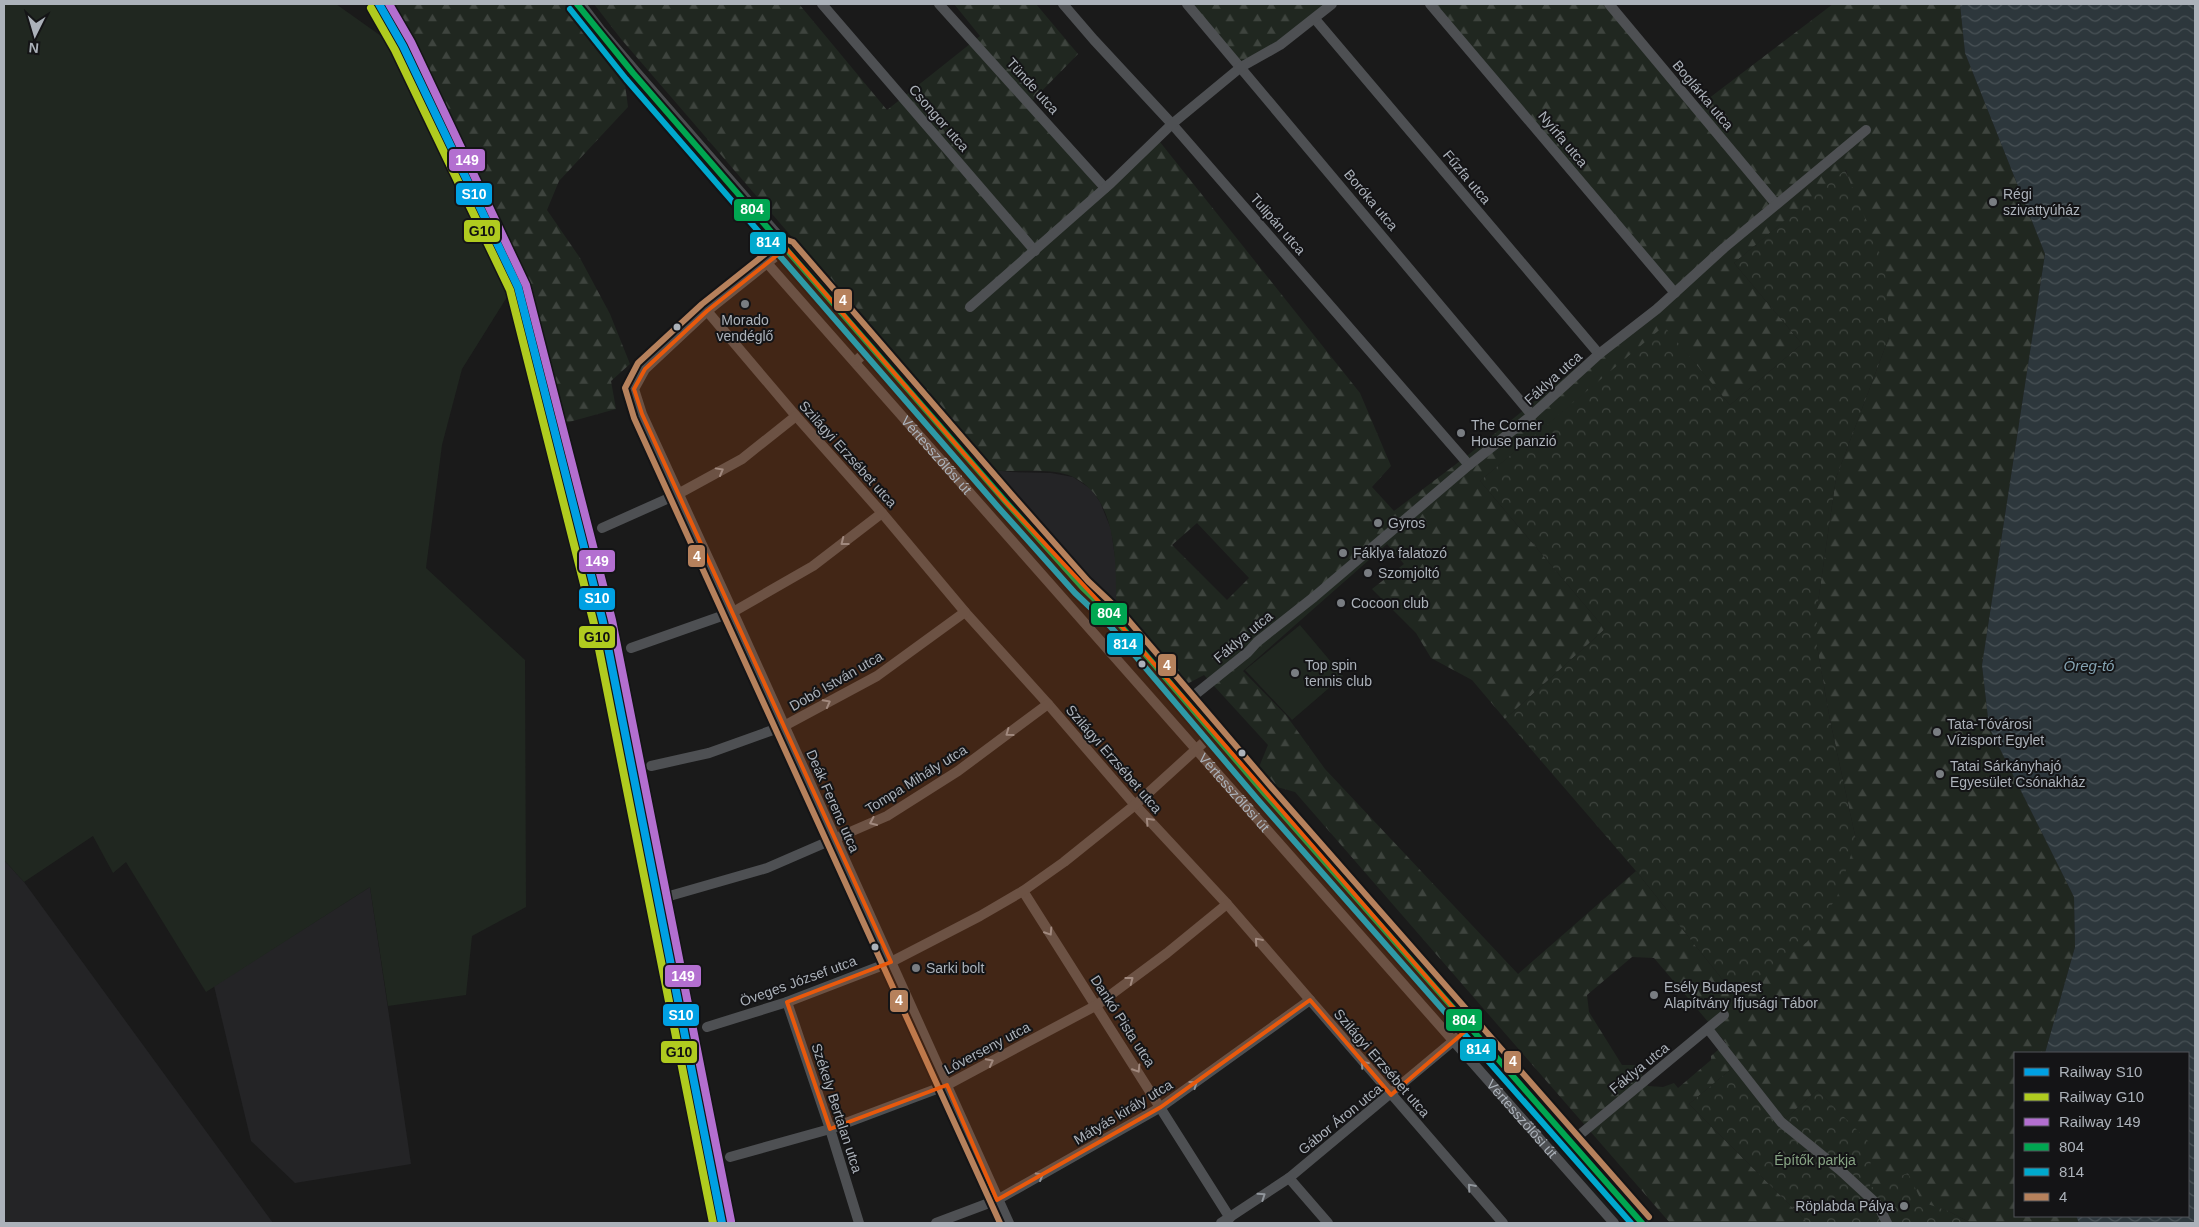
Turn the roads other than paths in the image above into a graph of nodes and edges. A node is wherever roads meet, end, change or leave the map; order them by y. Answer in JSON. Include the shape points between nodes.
{"nodes":[{"id":1,"x":577,"y":4,"type":"edge"},
{"id":2,"x":822,"y":4,"type":"edge"},
{"id":3,"x":939,"y":4,"type":"edge"},
{"id":4,"x":1063,"y":4,"type":"edge"},
{"id":5,"x":1187,"y":4,"type":"edge"},
{"id":6,"x":1332,"y":4,"type":"edge"},
{"id":7,"x":1430,"y":4,"type":"edge"},
{"id":8,"x":1609,"y":4,"type":"edge"},
{"id":9,"x":1315,"y":19,"type":"junction"},
{"id":10,"x":1241,"y":67,"type":"junction"},
{"id":11,"x":1172,"y":124,"type":"junction"},
{"id":12,"x":1866,"y":130,"type":"dead end"},
{"id":13,"x":1106,"y":188,"type":"junction"},
{"id":14,"x":1776,"y":204,"type":"junction"},
{"id":15,"x":786,"y":248,"type":"junction"},
{"id":16,"x":1034,"y":251,"type":"junction"},
{"id":17,"x":767,"y":263,"type":"junction"},
{"id":18,"x":1675,"y":293,"type":"junction"},
{"id":19,"x":970,"y":307,"type":"dead end"},
{"id":20,"x":707,"y":311,"type":"junction"},
{"id":21,"x":872,"y":346,"type":"junction"},
{"id":22,"x":1599,"y":354,"type":"junction"},
{"id":23,"x":855,"y":362,"type":"junction"},
{"id":24,"x":1532,"y":415,"type":"junction"},
{"id":25,"x":796,"y":416,"type":"junction"},
{"id":26,"x":1469,"y":465,"type":"junction"},
{"id":27,"x":678,"y":494,"type":"junction"},
{"id":28,"x":882,"y":512,"type":"junction"},
{"id":29,"x":602,"y":528,"type":"dead end"},
{"id":30,"x":733,"y":612,"type":"junction"},
{"id":31,"x":964,"y":612,"type":"junction"},
{"id":32,"x":631,"y":648,"type":"dead end"},
{"id":33,"x":1187,"y":702,"type":"junction"},
{"id":34,"x":1048,"y":704,"type":"junction"},
{"id":35,"x":784,"y":726,"type":"junction"},
{"id":36,"x":1213,"y":734,"type":"junction"},
{"id":37,"x":1197,"y":750,"type":"junction"},
{"id":38,"x":651,"y":766,"type":"dead end"},
{"id":39,"x":1135,"y":805,"type":"junction"},
{"id":40,"x":834,"y":839,"type":"junction"},
{"id":41,"x":1023,"y":891,"type":"junction"},
{"id":42,"x":673,"y":895,"type":"dead end"},
{"id":43,"x":1227,"y":904,"type":"junction"},
{"id":44,"x":891,"y":962,"type":"junction"},
{"id":45,"x":1310,"y":1000,"type":"junction"},
{"id":46,"x":787,"y":1002,"type":"junction"},
{"id":47,"x":1097,"y":1005,"type":"junction"},
{"id":48,"x":1724,"y":1015,"type":"dead end"},
{"id":49,"x":707,"y":1027,"type":"dead end"},
{"id":50,"x":1470,"y":1027,"type":"junction"},
{"id":51,"x":1708,"y":1029,"type":"junction"},
{"id":52,"x":1454,"y":1041,"type":"junction"},
{"id":53,"x":947,"y":1085,"type":"junction"},
{"id":54,"x":1391,"y":1095,"type":"junction"},
{"id":55,"x":1161,"y":1107,"type":"junction"},
{"id":56,"x":830,"y":1129,"type":"junction"},
{"id":57,"x":1571,"y":1142,"type":"junction"},
{"id":58,"x":730,"y":1157,"type":"dead end"},
{"id":59,"x":1289,"y":1178,"type":"junction"},
{"id":60,"x":997,"y":1200,"type":"junction"},
{"id":61,"x":1226,"y":1220,"type":"edge"},
{"id":62,"x":859,"y":1223,"type":"edge"},
{"id":63,"x":936,"y":1223,"type":"edge"},
{"id":64,"x":1008,"y":1223,"type":"edge"},
{"id":65,"x":1328,"y":1223,"type":"edge"},
{"id":66,"x":1503,"y":1223,"type":"edge"},
{"id":67,"x":1614,"y":1223,"type":"edge"},
{"id":68,"x":1642,"y":1223,"type":"edge"},
{"id":69,"x":1887,"y":1223,"type":"edge"}],
"edges":[{"from":1,"to":15,"type":"main road","name":"Vértesszőlősi út"},
{"from":2,"to":16,"type":"street","name":"Csongor utca"},
{"from":3,"to":13,"type":"street","name":"Tünde utca"},
{"from":4,"to":11,"type":"street","name":"Tulipán utca"},
{"from":5,"to":10,"type":"street","name":"Boróka utca"},
{"from":6,"to":9,"type":"street"},
{"from":7,"to":18,"type":"street","name":"Nyírfa utca"},
{"from":8,"to":14,"type":"street","name":"Boglárka utca"},
{"from":9,"to":10,"type":"street","via":[[1280,45]]},
{"from":9,"to":22,"type":"street","name":"Fűzfa utca"},
{"from":10,"to":11,"type":"street"},
{"from":10,"to":24,"type":"street","name":"Boróka utca"},
{"from":11,"to":13,"type":"street"},
{"from":11,"to":26,"type":"street","name":"Tulipán utca"},
{"from":12,"to":14,"type":"street","name":"Fáklya utca"},
{"from":13,"to":16,"type":"street"},
{"from":14,"to":18,"type":"street","name":"Fáklya utca"},
{"from":15,"to":17,"type":"street"},
{"from":15,"to":21,"type":"main road","name":"Vértesszőlősi út"},
{"from":16,"to":19,"type":"street"},
{"from":17,"to":20,"type":"street"},
{"from":17,"to":23,"type":"street","name":"Vértesszőlősi út"},
{"from":18,"to":22,"type":"street","name":"Fáklya utca"},
{"from":20,"to":25,"type":"street","name":"Szilágyi Erzsébet utca"},
{"from":20,"to":27,"type":"street","name":"Deák Ferenc utca","via":[[645,369],[634,389]]},
{"from":21,"to":23,"type":"street"},
{"from":21,"to":33,"type":"main road","name":"Vértesszőlősi út","via":[[1005,501]]},
{"from":22,"to":24,"type":"street","name":"Fáklya utca"},
{"from":23,"to":37,"type":"street","name":"Vértesszőlősi út"},
{"from":24,"to":26,"type":"street","name":"Fáklya utca"},
{"from":27,"to":25,"type":"street","one_way":true,"via":[[742,459]]},
{"from":25,"to":28,"type":"street","name":"Szilágyi Erzsébet utca"},
{"from":26,"to":33,"type":"street","name":"Fáklya utca"},
{"from":27,"to":29,"type":"street"},
{"from":27,"to":30,"type":"street","name":"Deák Ferenc utca"},
{"from":28,"to":30,"type":"street","one_way":true,"via":[[813,566]]},
{"from":28,"to":31,"type":"street","name":"Szilágyi Erzsébet utca"},
{"from":30,"to":32,"type":"street"},
{"from":30,"to":35,"type":"street","name":"Deák Ferenc utca"},
{"from":31,"to":34,"type":"street","name":"Szilágyi Erzsébet utca"},
{"from":35,"to":31,"type":"street","name":"Dobó István utca","one_way":true,"via":[[877,676]]},
{"from":33,"to":36,"type":"main road","name":"Vértesszőlősi út"},
{"from":34,"to":39,"type":"street","name":"Szilágyi Erzsébet utca"},
{"from":34,"to":40,"type":"street","name":"Tompa Mihály utca","one_way":true,"via":[[958,771],[887,816]]},
{"from":35,"to":38,"type":"street","name":"Dobó István utca","via":[[709,753]]},
{"from":35,"to":40,"type":"street","name":"Deák Ferenc utca"},
{"from":36,"to":37,"type":"street","name":"Öveges József utca"},
{"from":36,"to":50,"type":"main road","name":"Vértesszőlősi út"},
{"from":37,"to":39,"type":"street","name":"Öveges József utca"},
{"from":37,"to":52,"type":"street","name":"Vértesszőlősi út"},
{"from":39,"to":41,"type":"street","name":"Öveges József utca"},
{"from":43,"to":39,"type":"street","name":"Szilágyi Erzsébet utca","one_way":true},
{"from":40,"to":42,"type":"street","name":"Tompa Mihály utca","via":[[767,868]]},
{"from":40,"to":44,"type":"street","name":"Deák Ferenc utca"},
{"from":41,"to":44,"type":"street","name":"Öveges József utca"},
{"from":41,"to":47,"type":"street","name":"Dankó Pista utca","one_way":true},
{"from":45,"to":43,"type":"street","name":"Szilágyi Erzsébet utca","one_way":true},
{"from":47,"to":43,"type":"street","name":"Lóverseny utca","one_way":true},
{"from":44,"to":46,"type":"street","name":"Öveges József utca"},
{"from":44,"to":53,"type":"street","name":"Deák Ferenc utca"},
{"from":54,"to":45,"type":"street","name":"Szilágyi Erzsébet utca","one_way":true},
{"from":55,"to":45,"type":"street","name":"Mátyás király utca","one_way":true},
{"from":46,"to":49,"type":"street","name":"Öveges József utca"},
{"from":46,"to":56,"type":"street","name":"Székely Bertalan utca"},
{"from":53,"to":47,"type":"street","name":"Lóverseny utca","one_way":true},
{"from":47,"to":55,"type":"street","name":"Dankó Pista utca","one_way":true},
{"from":48,"to":51,"type":"street","name":"Fáklya utca"},
{"from":50,"to":52,"type":"street","name":"Gábor Áron utca"},
{"from":50,"to":57,"type":"main road","name":"Vértesszőlősi út"},
{"from":51,"to":57,"type":"street","name":"Fáklya utca"},
{"from":51,"to":69,"type":"street","via":[[1781,1122],[1878,1205]]},
{"from":52,"to":54,"type":"street","name":"Gábor Áron utca"},
{"from":52,"to":67,"type":"street","name":"Vértesszőlősi út"},
{"from":53,"to":56,"type":"street","name":"Lóverseny utca"},
{"from":53,"to":60,"type":"street","name":"Deák Ferenc utca"},
{"from":54,"to":59,"type":"street","name":"Gábor Áron utca"},
{"from":66,"to":54,"type":"street","name":"Szilágyi Erzsébet utca","one_way":true},
{"from":60,"to":55,"type":"street","name":"Mátyás király utca","one_way":true},
{"from":55,"to":61,"type":"street","name":"Dankó Pista utca"},
{"from":56,"to":58,"type":"street","name":"Lóverseny utca"},
{"from":56,"to":62,"type":"street","name":"Székely Bertalan utca"},
{"from":57,"to":68,"type":"main road","name":"Vértesszőlősi út"},
{"from":61,"to":59,"type":"street","name":"Gábor Áron utca","one_way":true},
{"from":59,"to":65,"type":"street"},
{"from":60,"to":63,"type":"street","name":"Mátyás király utca"},
{"from":60,"to":64,"type":"street","name":"Deák Ferenc utca"}]}
